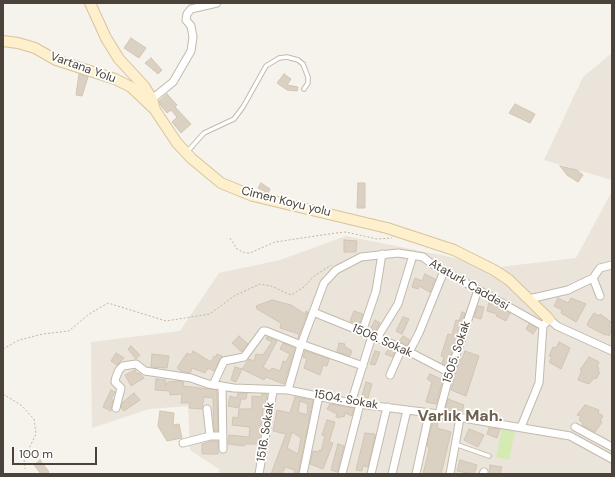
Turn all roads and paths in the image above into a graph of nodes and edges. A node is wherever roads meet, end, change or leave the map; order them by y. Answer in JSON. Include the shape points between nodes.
{"nodes":[{"id":1,"x":90,"y":3,"type":"edge"},
{"id":2,"x":217,"y":3,"type":"edge"},
{"id":3,"x":3,"y":41,"type":"edge"},
{"id":4,"x":304,"y":88,"type":"dead end"},
{"id":5,"x":152,"y":99,"type":"junction"},
{"id":6,"x":155,"y":110,"type":"junction"},
{"id":7,"x":186,"y":153,"type":"junction"},
{"id":8,"x":230,"y":238,"type":"dead end"},
{"id":9,"x":398,"y":238,"type":"dead end"},
{"id":10,"x":382,"y":254,"type":"junction"},
{"id":11,"x":414,"y":256,"type":"junction"},
{"id":12,"x":336,"y":263,"type":"dead end"},
{"id":13,"x":612,"y":265,"type":"edge"},
{"id":14,"x":444,"y":271,"type":"junction"},
{"id":15,"x":593,"y":278,"type":"junction"},
{"id":16,"x":478,"y":290,"type":"junction"},
{"id":17,"x":600,"y":296,"type":"dead end"},
{"id":18,"x":529,"y":299,"type":"junction"},
{"id":19,"x":313,"y":312,"type":"junction"},
{"id":20,"x":546,"y":322,"type":"junction"},
{"id":21,"x":362,"y":332,"type":"junction"},
{"id":22,"x":375,"y":337,"type":"junction"},
{"id":23,"x":301,"y":345,"type":"junction"},
{"id":24,"x":402,"y":348,"type":"junction"},
{"id":25,"x":3,"y":349,"type":"edge"},
{"id":26,"x":612,"y":351,"type":"edge"},
{"id":27,"x":409,"y":352,"type":"junction"},
{"id":28,"x":363,"y":366,"type":"junction"},
{"id":29,"x":450,"y":374,"type":"junction"},
{"id":30,"x":390,"y":375,"type":"dead end"},
{"id":31,"x":213,"y":385,"type":"junction"},
{"id":32,"x":222,"y":386,"type":"junction"},
{"id":33,"x":288,"y":390,"type":"junction"},
{"id":34,"x":273,"y":391,"type":"junction"},
{"id":35,"x":3,"y":394,"type":"edge"},
{"id":36,"x":319,"y":395,"type":"junction"},
{"id":37,"x":352,"y":403,"type":"junction"},
{"id":38,"x":360,"y":404,"type":"junction"},
{"id":39,"x":387,"y":407,"type":"junction"},
{"id":40,"x":116,"y":408,"type":"dead end"},
{"id":41,"x":207,"y":409,"type":"dead end"},
{"id":42,"x":407,"y":410,"type":"junction"},
{"id":43,"x":429,"y":414,"type":"junction"},
{"id":44,"x":439,"y":414,"type":"junction"},
{"id":45,"x":460,"y":418,"type":"junction"},
{"id":46,"x":521,"y":427,"type":"junction"},
{"id":47,"x":576,"y":427,"type":"dead end"},
{"id":48,"x":210,"y":436,"type":"junction"},
{"id":49,"x":223,"y":436,"type":"junction"},
{"id":50,"x":182,"y":442,"type":"dead end"},
{"id":51,"x":455,"y":444,"type":"junction"},
{"id":52,"x":612,"y":447,"type":"edge"},
{"id":53,"x":224,"y":449,"type":"dead end"},
{"id":54,"x":489,"y":456,"type":"dead end"},
{"id":55,"x":612,"y":459,"type":"edge"},
{"id":56,"x":25,"y":469,"type":"dead end"},
{"id":57,"x":259,"y":474,"type":"edge"},
{"id":58,"x":303,"y":474,"type":"edge"},
{"id":59,"x":342,"y":474,"type":"edge"},
{"id":60,"x":371,"y":474,"type":"edge"},
{"id":61,"x":392,"y":474,"type":"edge"},
{"id":62,"x":416,"y":474,"type":"edge"},
{"id":63,"x":450,"y":474,"type":"edge"}],
"edges":[{"from":1,"to":5,"type":"street","name":"Cimen Koyu yolu","via":[[106,38]]},
{"from":2,"to":5,"type":"street","via":[[191,9],[187,14],[186,20],[191,26],[193,37],[191,51],[173,82]]},
{"from":3,"to":6,"type":"street","name":"Vartana Yolu","via":[[36,48],[56,60],[115,79],[131,87]]},
{"from":4,"to":7,"type":"lane","via":[[308,83],[308,77],[303,64],[287,57],[279,58],[266,66],[234,119],[204,133]]},
{"from":5,"to":6,"type":"street","name":"Cimen Koyu yolu"},
{"from":6,"to":7,"type":"street","name":"Cimen Koyu yolu"},
{"from":7,"to":18,"type":"street","name":"Cimen Koyu yolu","via":[[221,183],[242,192],[387,228],[454,250],[494,270]]},
{"from":8,"to":9,"type":"path","via":[[237,249],[250,253],[275,242],[336,233],[346,232],[376,239]]},
{"from":10,"to":11,"type":"street","name":"Ataturk Caddesi"},
{"from":10,"to":19,"type":"street","name":"Ataturk Caddesi","via":[[361,257],[336,270],[324,283]]},
{"from":10,"to":21,"type":"street","via":[[376,291]]},
{"from":11,"to":14,"type":"street","name":"Ataturk Caddesi","via":[[423,257]]},
{"from":11,"to":22,"type":"street","via":[[398,304]]},
{"from":12,"to":25,"type":"path","via":[[324,269],[291,295],[260,284],[234,296],[210,314],[166,320],[108,303],[89,314],[69,331],[20,340]]},
{"from":13,"to":15,"type":"street","via":[[600,268]]},
{"from":14,"to":16,"type":"street","name":"Ataturk Caddesi"},
{"from":14,"to":27,"type":"street"},
{"from":15,"to":17,"type":"street"},
{"from":15,"to":18,"type":"street","via":[[568,290]]},
{"from":16,"to":20,"type":"street","name":"Ataturk Caddesi"},
{"from":16,"to":29,"type":"street","name":"1505. Sokak"},
{"from":18,"to":20,"type":"street","name":"Cimen Koyu yolu"},
{"from":19,"to":21,"type":"street","name":"1506. Sokak"},
{"from":19,"to":23,"type":"street","name":"Ataturk Caddesi"},
{"from":20,"to":26,"type":"street","name":"Ataturk Caddesi"},
{"from":20,"to":46,"type":"street","via":[[539,384]]},
{"from":21,"to":22,"type":"street","name":"1506. Sokak"},
{"from":22,"to":24,"type":"street","name":"1506. Sokak"},
{"from":22,"to":28,"type":"street"},
{"from":23,"to":28,"type":"street"},
{"from":23,"to":31,"type":"street","via":[[263,331],[244,357],[224,361]]},
{"from":23,"to":33,"type":"street","name":"Ataturk Caddesi"},
{"from":24,"to":27,"type":"street","name":"1506. Sokak"},
{"from":24,"to":30,"type":"street"},
{"from":27,"to":29,"type":"street","name":"1506. Sokak"},
{"from":28,"to":37,"type":"street"},
{"from":29,"to":44,"type":"street","name":"1505. Sokak"},
{"from":31,"to":32,"type":"street","name":"1504. Sokak"},
{"from":31,"to":40,"type":"street","name":"1504. Sokak","via":[[191,378],[144,371],[136,364],[123,366],[115,382],[121,388]]},
{"from":32,"to":34,"type":"street","name":"1504. Sokak"},
{"from":32,"to":49,"type":"street"},
{"from":33,"to":34,"type":"street","name":"1504. Sokak"},
{"from":33,"to":36,"type":"street","name":"1504. Sokak"},
{"from":34,"to":57,"type":"street","name":"1516. Sokak"},
{"from":35,"to":56,"type":"path","via":[[21,405],[34,419],[36,434],[24,459]]},
{"from":36,"to":37,"type":"street","name":"1504. Sokak"},
{"from":36,"to":58,"type":"street"},
{"from":37,"to":38,"type":"street","name":"1504. Sokak"},
{"from":38,"to":39,"type":"street","name":"1504. Sokak"},
{"from":38,"to":59,"type":"street"},
{"from":39,"to":42,"type":"street","name":"1504. Sokak"},
{"from":39,"to":60,"type":"street"},
{"from":41,"to":48,"type":"street"},
{"from":42,"to":43,"type":"street","name":"1504. Sokak"},
{"from":42,"to":61,"type":"street"},
{"from":43,"to":44,"type":"street","name":"1504. Sokak"},
{"from":43,"to":62,"type":"street"},
{"from":44,"to":45,"type":"street","name":"1504. Sokak"},
{"from":45,"to":46,"type":"street","name":"1504. Sokak"},
{"from":45,"to":51,"type":"street"},
{"from":46,"to":55,"type":"street","name":"1504. Sokak","via":[[570,436]]},
{"from":47,"to":52,"type":"street"},
{"from":48,"to":49,"type":"street"},
{"from":48,"to":50,"type":"street"},
{"from":49,"to":53,"type":"street"},
{"from":51,"to":54,"type":"lane"},
{"from":51,"to":63,"type":"street"}]}
